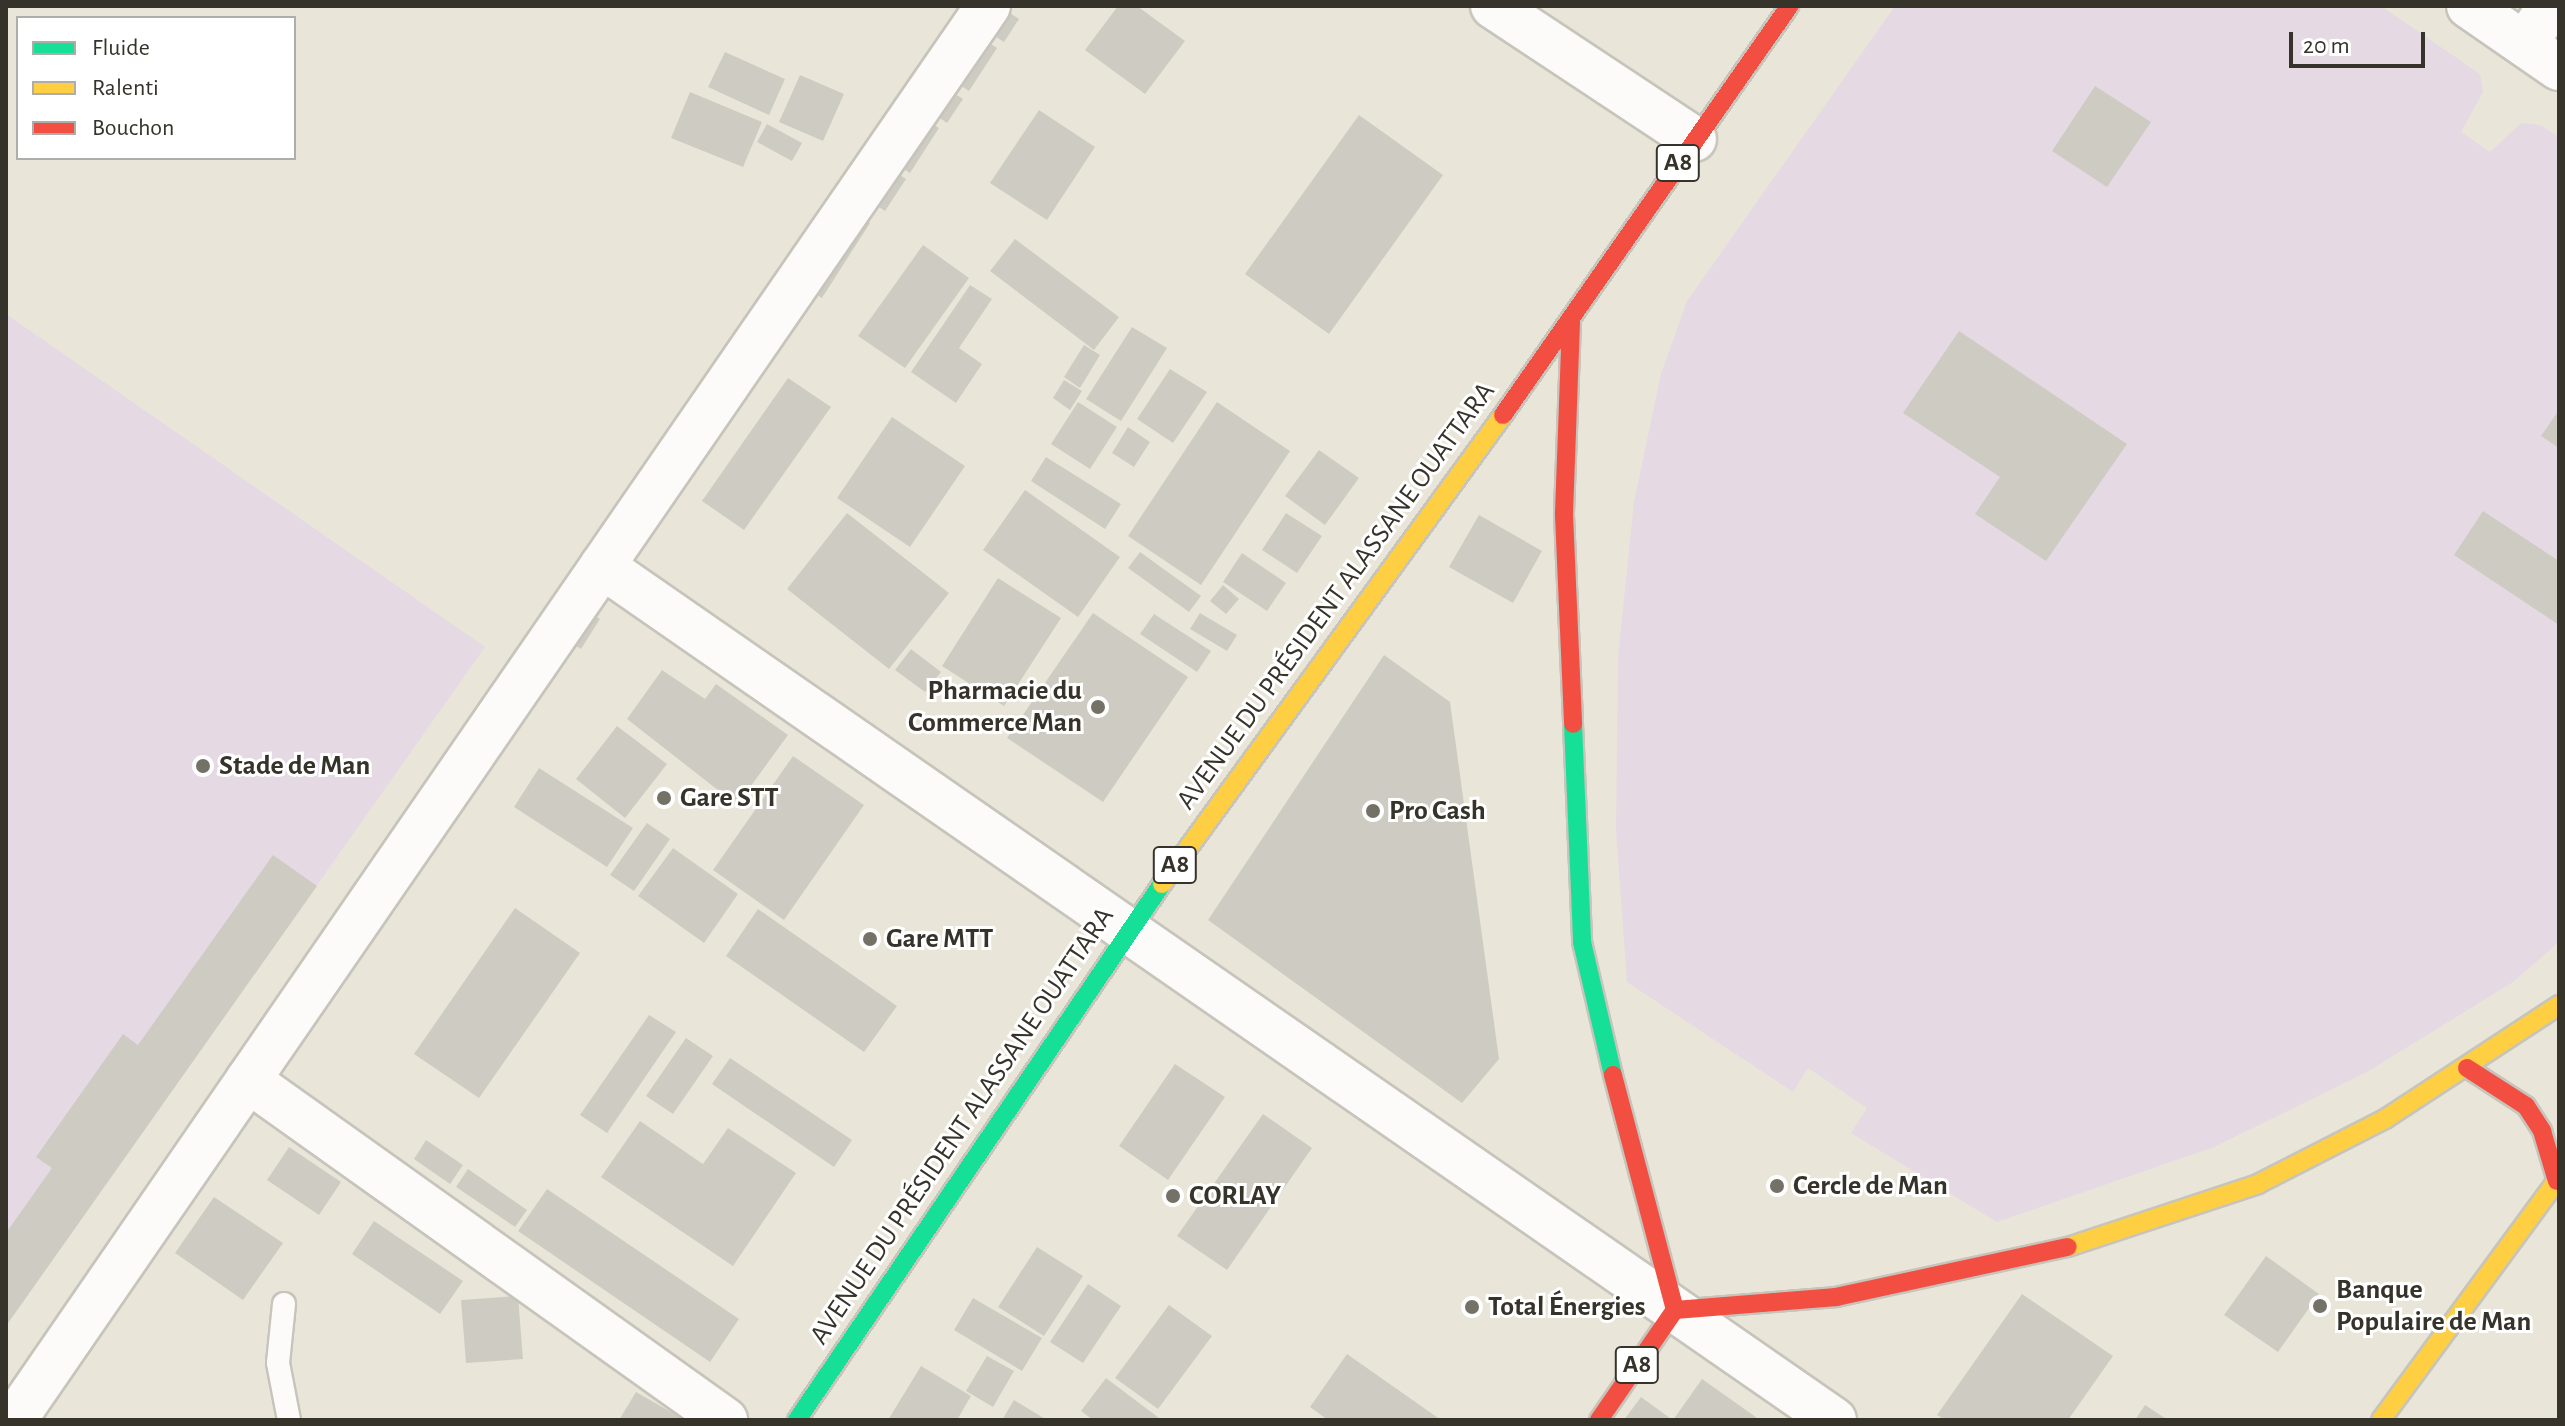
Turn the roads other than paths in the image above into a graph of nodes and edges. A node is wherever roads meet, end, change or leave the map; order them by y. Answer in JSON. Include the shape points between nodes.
{"nodes":[{"id":1,"x":988,"y":6,"type":"edge"},
{"id":2,"x":1493,"y":6,"type":"edge"},
{"id":3,"x":1789,"y":6,"type":"edge"},
{"id":4,"x":2469,"y":6,"type":"edge"},
{"id":5,"x":2550,"y":6,"type":"edge"},
{"id":6,"x":2542,"y":56,"type":"edge"},
{"id":7,"x":1694,"y":139,"type":"junction"},
{"id":8,"x":1571,"y":322,"type":"junction"},
{"id":9,"x":602,"y":566,"type":"junction"},
{"id":10,"x":1128,"y":930,"type":"junction"},
{"id":11,"x":2559,"y":1005,"type":"edge"},
{"id":12,"x":2467,"y":1068,"type":"junction"},
{"id":13,"x":248,"y":1080,"type":"junction"},
{"id":14,"x":2558,"y":1179,"type":"edge"},
{"id":15,"x":284,"y":1304,"type":"dead end"},
{"id":16,"x":1675,"y":1310,"type":"junction"},
{"id":17,"x":14,"y":1420,"type":"edge"},
{"id":18,"x":289,"y":1420,"type":"edge"},
{"id":19,"x":725,"y":1420,"type":"edge"},
{"id":20,"x":797,"y":1420,"type":"edge"},
{"id":21,"x":1599,"y":1420,"type":"edge"},
{"id":22,"x":1834,"y":1420,"type":"edge"},
{"id":23,"x":2381,"y":1420,"type":"edge"}],
"edges":[{"from":1,"to":9,"type":"street"},
{"from":2,"to":7,"type":"street"},
{"from":3,"to":7,"type":"main road","name":"AVENUE DU PRÉSIDENT ALASSANE OUATTARA","number":"A8"},
{"from":4,"to":6,"type":"street"},
{"from":5,"to":6,"type":"street"},
{"from":7,"to":8,"type":"main road","name":"AVENUE DU PRÉSIDENT ALASSANE OUATTARA","number":"A8"},
{"from":8,"to":10,"type":"main road","name":"AVENUE DU PRÉSIDENT ALASSANE OUATTARA","number":"A8"},
{"from":8,"to":16,"type":"main road","number":"A8","via":[[1564,515],[1582,942],[1628,1142]]},
{"from":9,"to":10,"type":"street"},
{"from":9,"to":13,"type":"street"},
{"from":10,"to":16,"type":"street"},
{"from":10,"to":20,"type":"main road","name":"AVENUE DU PRÉSIDENT ALASSANE OUATTARA","number":"A8"},
{"from":11,"to":12,"type":"main road"},
{"from":12,"to":14,"type":"main road","via":[[2526,1106],[2542,1131]]},
{"from":12,"to":16,"type":"main road","via":[[2385,1119],[2258,1184],[2098,1240],[1836,1297]]},
{"from":13,"to":17,"type":"street"},
{"from":13,"to":19,"type":"street"},
{"from":14,"to":23,"type":"main road"},
{"from":15,"to":18,"type":"lane","via":[[278,1363]]},
{"from":16,"to":21,"type":"main road","number":"A8"},
{"from":16,"to":22,"type":"street"}]}
